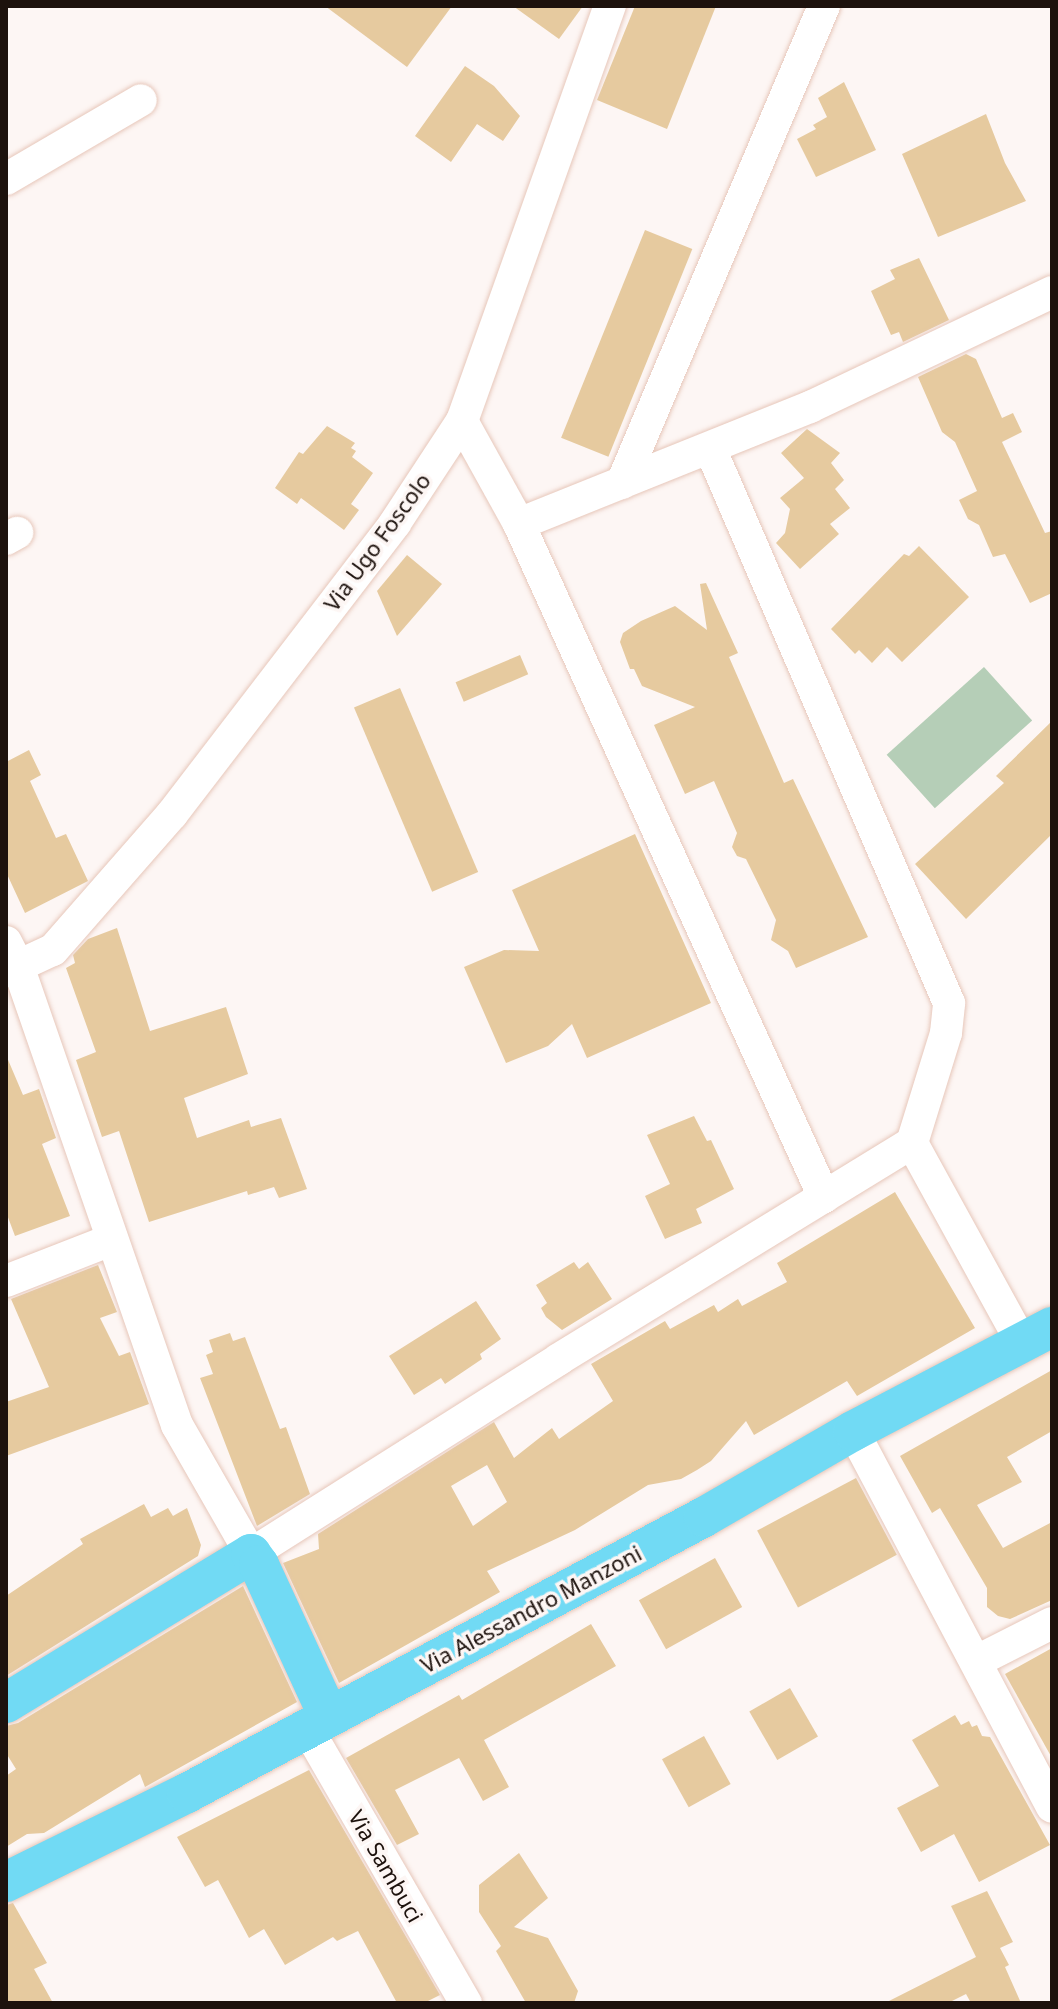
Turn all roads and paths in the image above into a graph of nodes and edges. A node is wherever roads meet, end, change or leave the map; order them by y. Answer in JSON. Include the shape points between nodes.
{"nodes":[{"id":1,"x":610,"y":6,"type":"edge"},
{"id":2,"x":824,"y":6,"type":"edge"},
{"id":3,"x":141,"y":100,"type":"dead end"},
{"id":4,"x":6,"y":179,"type":"edge"},
{"id":5,"x":1052,"y":292,"type":"edge"},
{"id":6,"x":462,"y":421,"type":"junction"},
{"id":7,"x":710,"y":448,"type":"junction"},
{"id":8,"x":622,"y":483,"type":"junction"},
{"id":9,"x":519,"y":524,"type":"junction"},
{"id":10,"x":10,"y":960,"type":"edge"},
{"id":11,"x":912,"y":1143,"type":"junction"},
{"id":12,"x":824,"y":1197,"type":"junction"},
{"id":13,"x":111,"y":1240,"type":"junction"},
{"id":14,"x":6,"y":1281,"type":"edge"},
{"id":15,"x":1037,"y":1335,"type":"edge"},
{"id":16,"x":853,"y":1431,"type":"junction"},
{"id":17,"x":251,"y":1554,"type":"junction"},
{"id":18,"x":1052,"y":1623,"type":"edge"},
{"id":19,"x":977,"y":1661,"type":"junction"},
{"id":20,"x":6,"y":1703,"type":"edge"},
{"id":21,"x":318,"y":1723,"type":"junction"},
{"id":22,"x":1052,"y":1807,"type":"edge"},
{"id":23,"x":6,"y":1882,"type":"edge"},
{"id":24,"x":466,"y":2003,"type":"edge"}],
"edges":[{"from":1,"to":6,"type":"street","name":"Via Ugo Foscolo"},
{"from":2,"to":8,"type":"street"},
{"from":3,"to":4,"type":"street"},
{"from":5,"to":7,"type":"street","via":[[810,407]]},
{"from":6,"to":9,"type":"street"},
{"from":6,"to":10,"type":"street","name":"Via Ugo Foscolo","via":[[395,523],[172,814],[53,950]]},
{"from":7,"to":8,"type":"street"},
{"from":7,"to":11,"type":"street","via":[[949,1003],[946,1033]]},
{"from":8,"to":9,"type":"street"},
{"from":9,"to":12,"type":"street"},
{"from":10,"to":13,"type":"street"},
{"from":11,"to":12,"type":"street"},
{"from":11,"to":15,"type":"street"},
{"from":12,"to":17,"type":"street"},
{"from":13,"to":14,"type":"street"},
{"from":13,"to":17,"type":"street","via":[[177,1425]]},
{"from":15,"to":16,"type":"main road","name":"Via Alessandro Manzoni"},
{"from":16,"to":19,"type":"street"},
{"from":16,"to":21,"type":"main road","name":"Via Alessandro Manzoni","via":[[704,1517]]},
{"from":17,"to":20,"type":"main road"},
{"from":17,"to":21,"type":"main road"},
{"from":18,"to":19,"type":"street"},
{"from":19,"to":22,"type":"street"},
{"from":21,"to":23,"type":"main road","name":"Via Alessandro Manzoni"},
{"from":21,"to":24,"type":"street","name":"Via Sambuci"}]}
